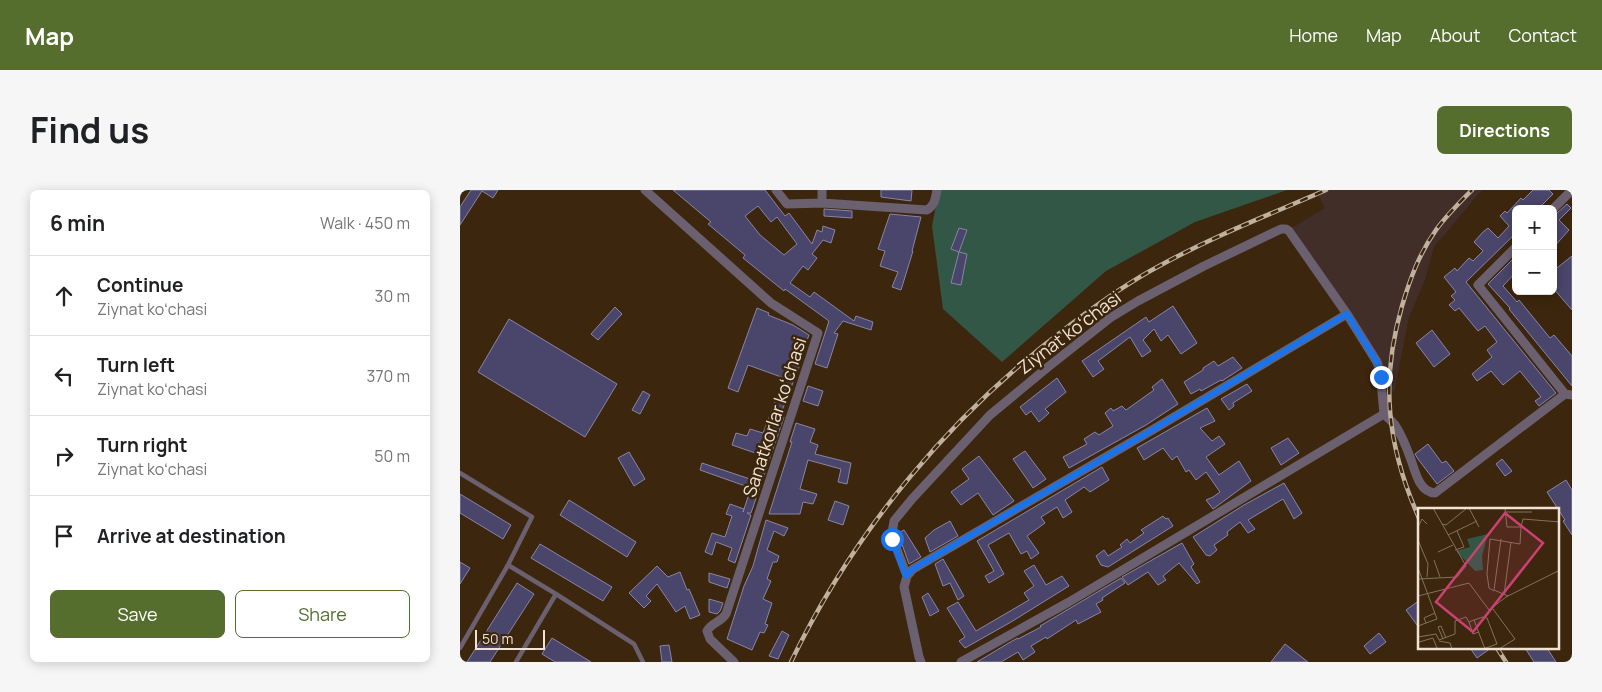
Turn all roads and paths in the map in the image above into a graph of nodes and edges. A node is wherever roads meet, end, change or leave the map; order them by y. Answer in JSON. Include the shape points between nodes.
{"nodes":[{"id":1,"x":645,"y":190,"type":"edge"},
{"id":2,"x":776,"y":190,"type":"edge"},
{"id":3,"x":822,"y":190,"type":"edge"},
{"id":4,"x":937,"y":190,"type":"edge"},
{"id":5,"x":1572,"y":190,"type":"edge"},
{"id":6,"x":822,"y":202,"type":"junction"},
{"id":7,"x":1557,"y":205,"type":"edge"},
{"id":8,"x":1513,"y":250,"type":"edge"},
{"id":9,"x":1347,"y":314,"type":"junction"},
{"id":10,"x":1569,"y":394,"type":"edge"},
{"id":11,"x":1384,"y":414,"type":"junction"},
{"id":12,"x":460,"y":473,"type":"edge"},
{"id":13,"x":508,"y":565,"type":"junction"},
{"id":14,"x":906,"y":576,"type":"junction"},
{"id":15,"x":556,"y":594,"type":"junction"},
{"id":16,"x":460,"y":648,"type":"edge"},
{"id":17,"x":516,"y":662,"type":"edge"},
{"id":18,"x":643,"y":662,"type":"edge"},
{"id":19,"x":734,"y":662,"type":"edge"},
{"id":20,"x":921,"y":662,"type":"edge"},
{"id":21,"x":961,"y":662,"type":"edge"}],
"edges":[{"from":1,"to":19,"type":"street","name":"Sanatkorlar koʻchasi","via":[[771,303],[818,333],[726,614],[706,631]]},
{"from":2,"to":6,"type":"street","via":[[787,204]]},
{"from":3,"to":6,"type":"street"},
{"from":4,"to":6,"type":"street","via":[[934,203],[927,210]]},
{"from":5,"to":7,"type":"street"},
{"from":8,"to":10,"type":"street","via":[[1478,285]]},
{"from":9,"to":11,"type":"street","name":"Ziynat koʻchasi","via":[[1379,367]]},
{"from":9,"to":14,"type":"street"},
{"from":9,"to":14,"type":"street","name":"Ziynat koʻchasi","via":[[1289,231],[1284,229],[1138,300],[1110,318],[990,415],[912,498],[894,521],[892,533]]},
{"from":10,"to":11,"type":"street","via":[[1435,493],[1423,487],[1396,426]]},
{"from":11,"to":21,"type":"street","via":[[1069,602]]},
{"from":12,"to":13,"type":"lane","via":[[532,517]]},
{"from":13,"to":15,"type":"lane"},
{"from":13,"to":16,"type":"lane"},
{"from":14,"to":20,"type":"street","name":"Ziynat koʻchasi","via":[[904,587]]},
{"from":15,"to":17,"type":"lane"},
{"from":15,"to":18,"type":"lane","via":[[634,644]]}]}
